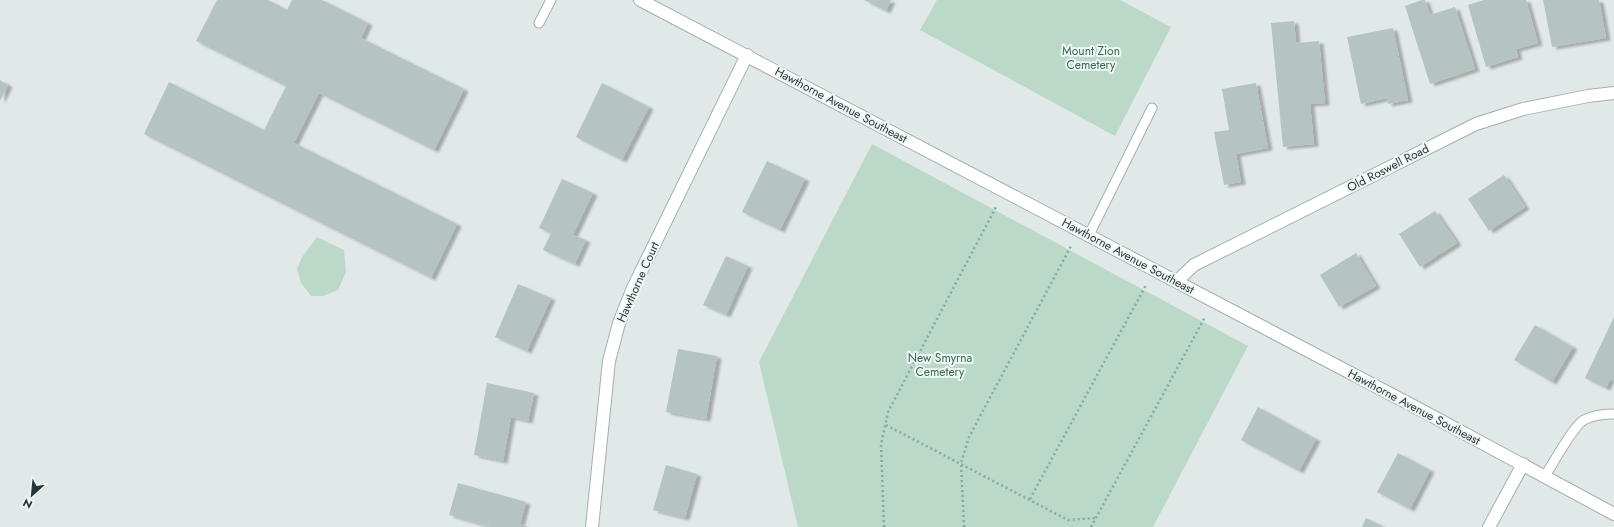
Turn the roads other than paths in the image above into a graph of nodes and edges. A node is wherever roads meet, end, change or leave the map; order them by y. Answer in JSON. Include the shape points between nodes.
{"nodes":[{"id":1,"x":551,"y":0,"type":"edge"},
{"id":2,"x":640,"y":0,"type":"edge"},
{"id":3,"x":539,"y":23,"type":"dead end"},
{"id":4,"x":747,"y":55,"type":"junction"},
{"id":5,"x":1614,"y":93,"type":"edge"},
{"id":6,"x":1152,"y":108,"type":"dead end"},
{"id":7,"x":1084,"y":233,"type":"junction"},
{"id":8,"x":1177,"y":281,"type":"junction"},
{"id":9,"x":1614,"y":414,"type":"edge"},
{"id":10,"x":1523,"y":464,"type":"junction"},
{"id":11,"x":1545,"y":476,"type":"junction"},
{"id":12,"x":1614,"y":514,"type":"edge"},
{"id":13,"x":592,"y":527,"type":"edge"},
{"id":14,"x":1489,"y":527,"type":"edge"}],
"edges":[{"from":1,"to":3,"type":"lane"},
{"from":2,"to":4,"type":"street","name":"Hawthorne Avenue Southeast"},
{"from":4,"to":7,"type":"street","name":"Hawthorne Avenue Southeast"},
{"from":4,"to":13,"type":"street","name":"Hawthorne Court","via":[[633,288],[619,323],[609,361]]},
{"from":5,"to":8,"type":"street","name":"Old Roswell Road","via":[[1523,109],[1476,124],[1194,265]]},
{"from":6,"to":7,"type":"lane"},
{"from":7,"to":8,"type":"street","name":"Hawthorne Avenue Southeast"},
{"from":8,"to":10,"type":"street","name":"Hawthorne Avenue Southeast"},
{"from":9,"to":11,"type":"lane","via":[[1601,414],[1583,420],[1569,437]]},
{"from":10,"to":11,"type":"street","name":"Hawthorne Avenue Southeast"},
{"from":10,"to":14,"type":"street"},
{"from":11,"to":12,"type":"street","name":"Hawthorne Avenue Southeast"}]}
